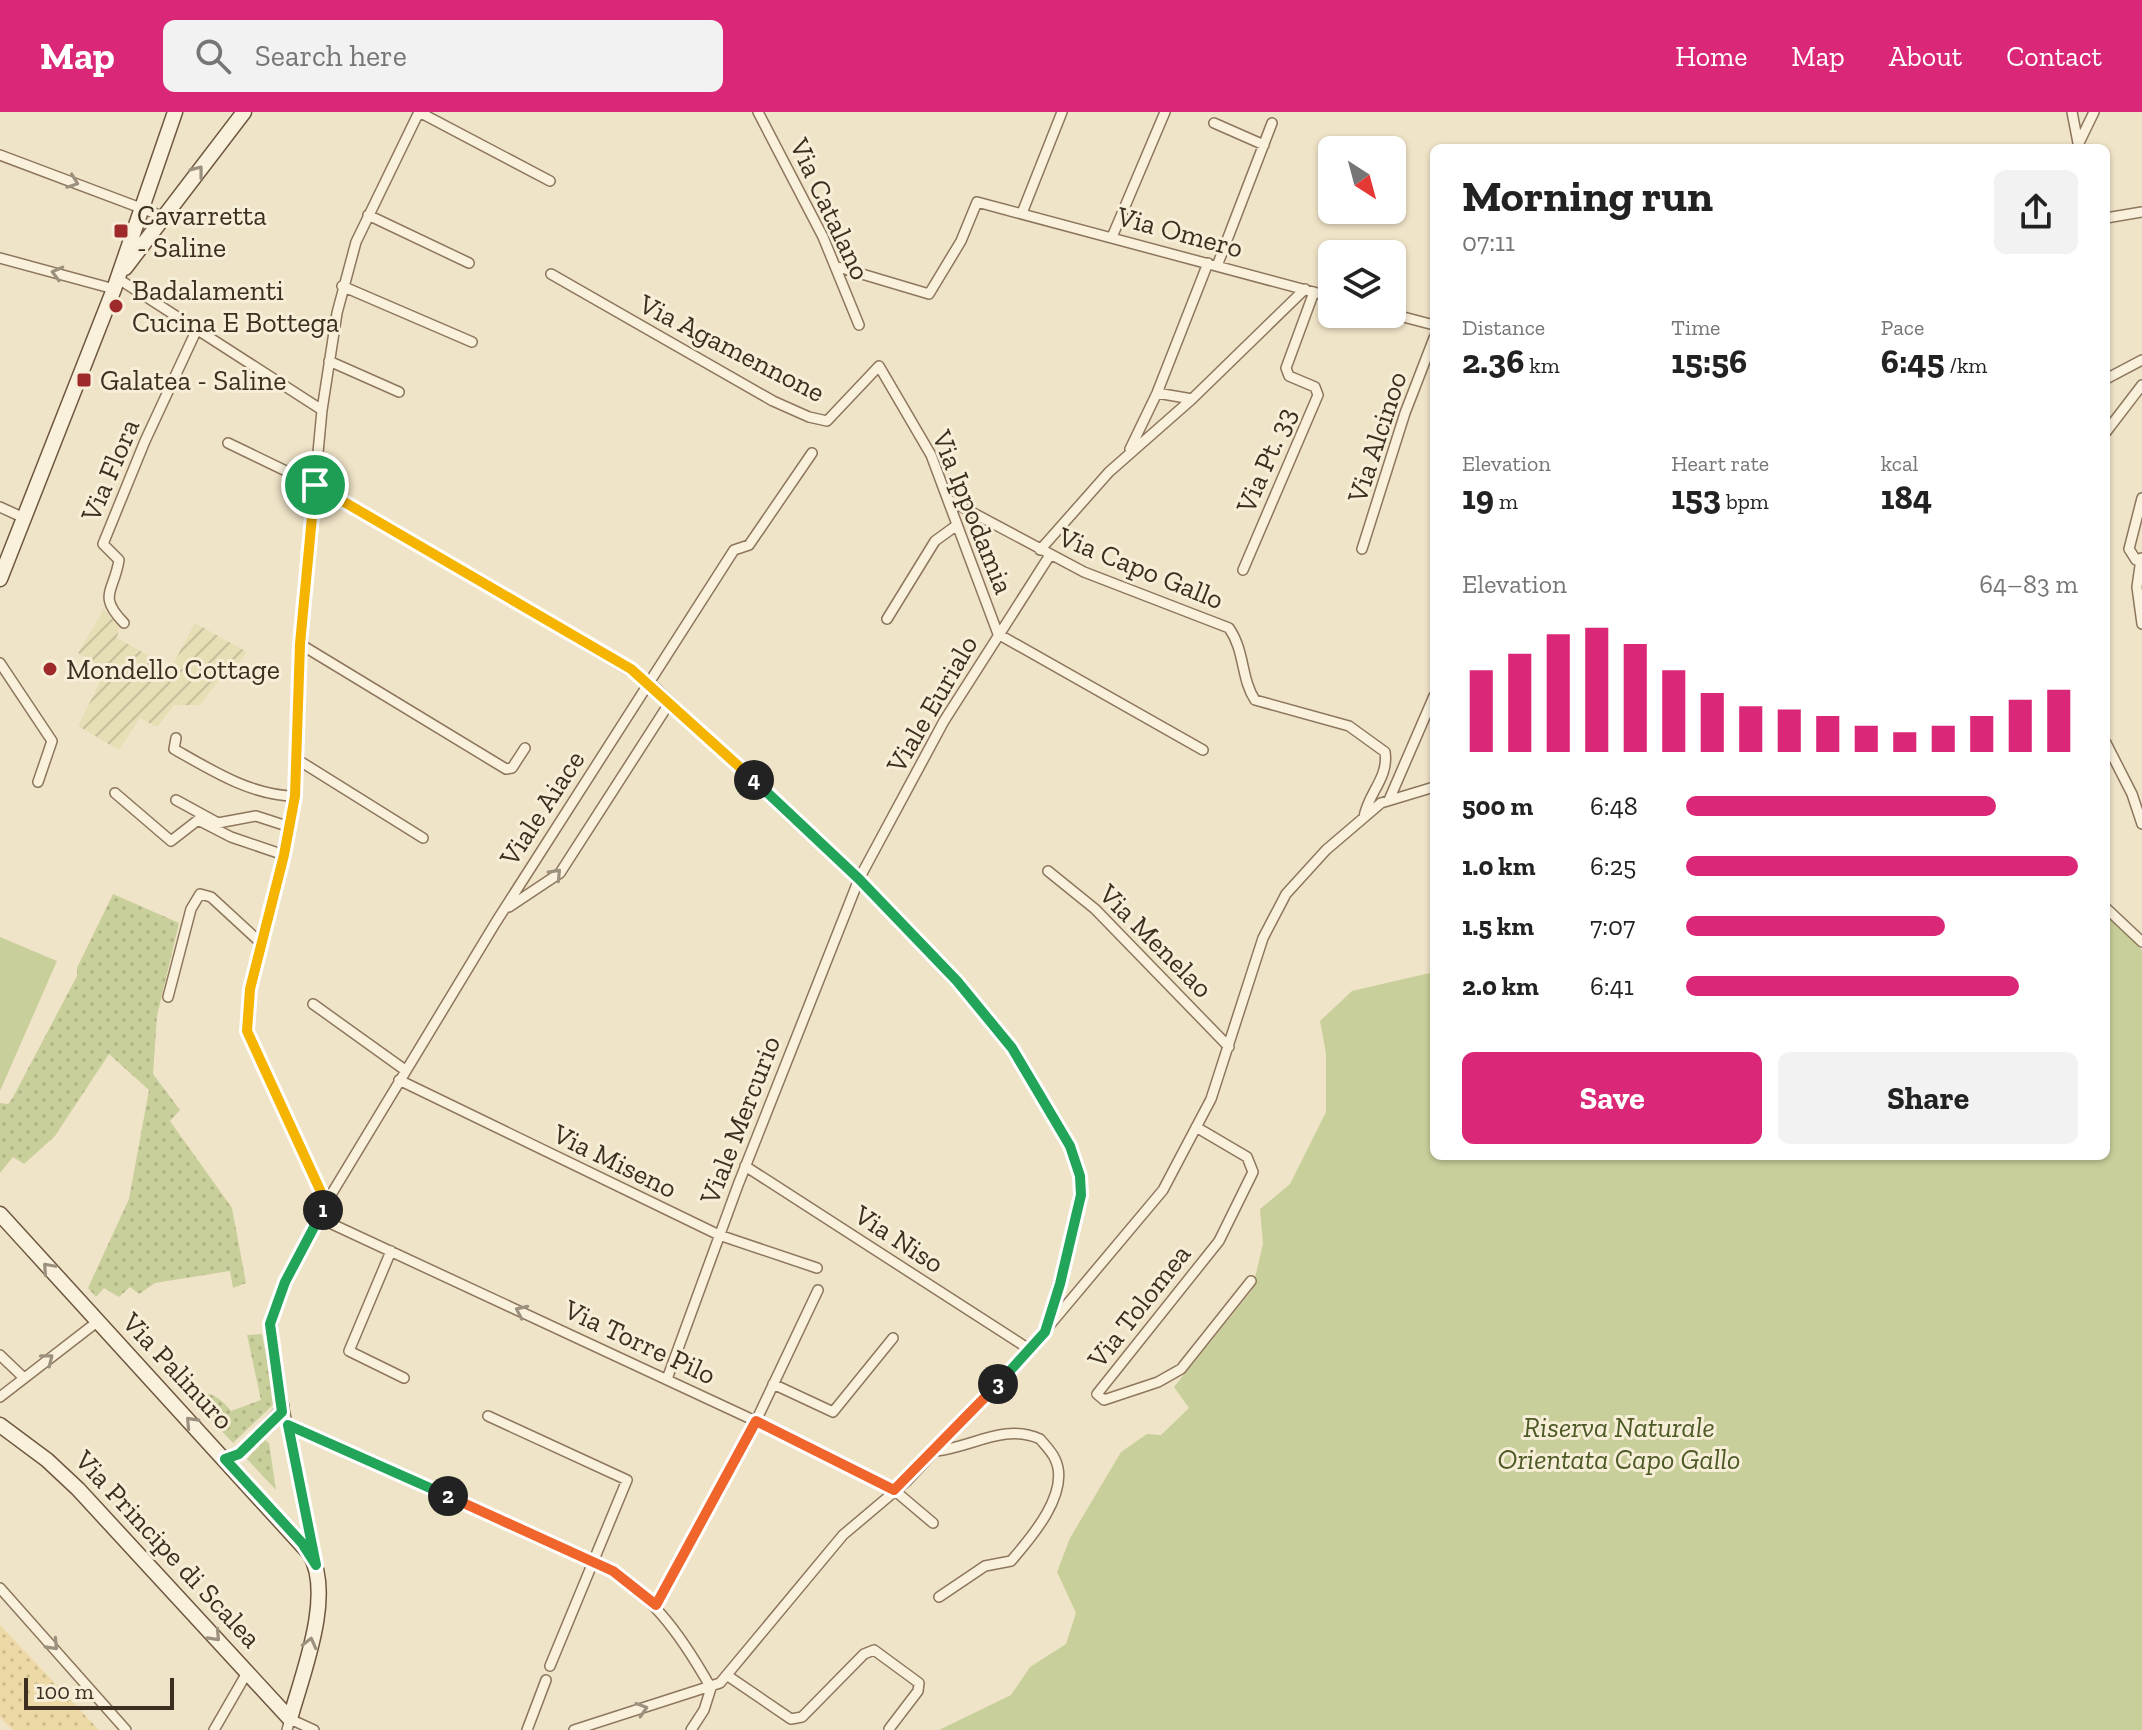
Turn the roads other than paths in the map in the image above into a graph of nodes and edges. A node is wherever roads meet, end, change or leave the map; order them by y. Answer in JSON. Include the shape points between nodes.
{"nodes":[{"id":1,"x":175,"y":112,"type":"edge"},
{"id":2,"x":244,"y":112,"type":"edge"},
{"id":3,"x":419,"y":112,"type":"edge"},
{"id":4,"x":758,"y":112,"type":"edge"},
{"id":5,"x":1062,"y":112,"type":"edge"},
{"id":6,"x":1165,"y":112,"type":"edge"},
{"id":7,"x":2072,"y":112,"type":"edge"},
{"id":8,"x":2094,"y":112,"type":"edge"},
{"id":9,"x":1214,"y":123,"type":"dead end"},
{"id":10,"x":1272,"y":123,"type":"dead end"},
{"id":11,"x":2079,"y":144,"type":"edge"},
{"id":12,"x":2080,"y":144,"type":"edge"},
{"id":13,"x":1264,"y":145,"type":"junction"},
{"id":14,"x":0,"y":155,"type":"edge"},
{"id":15,"x":550,"y":181,"type":"dead end"},
{"id":16,"x":140,"y":206,"type":"junction"},
{"id":17,"x":1019,"y":212,"type":"junction"},
{"id":18,"x":2142,"y":212,"type":"edge"},
{"id":19,"x":368,"y":215,"type":"junction"},
{"id":20,"x":162,"y":216,"type":"junction"},
{"id":21,"x":2110,"y":217,"type":"edge"},
{"id":22,"x":1112,"y":237,"type":"junction"},
{"id":23,"x":0,"y":258,"type":"edge"},
{"id":24,"x":469,"y":263,"type":"dead end"},
{"id":25,"x":1212,"y":264,"type":"junction"},
{"id":26,"x":835,"y":266,"type":"junction"},
{"id":27,"x":551,"y":274,"type":"dead end"},
{"id":28,"x":116,"y":283,"type":"junction"},
{"id":29,"x":342,"y":286,"type":"junction"},
{"id":30,"x":1309,"y":291,"type":"junction"},
{"id":31,"x":1318,"y":293,"type":"edge"},
{"id":32,"x":1406,"y":318,"type":"edge"},
{"id":33,"x":1430,"y":324,"type":"edge"},
{"id":34,"x":859,"y":325,"type":"dead end"},
{"id":35,"x":197,"y":329,"type":"junction"},
{"id":36,"x":472,"y":342,"type":"dead end"},
{"id":37,"x":1430,"y":348,"type":"edge"},
{"id":38,"x":329,"y":361,"type":"junction"},
{"id":39,"x":2137,"y":362,"type":"edge"},
{"id":40,"x":879,"y":366,"type":"joint"},
{"id":41,"x":2142,"y":372,"type":"edge"},
{"id":42,"x":2110,"y":377,"type":"edge"},
{"id":43,"x":2142,"y":385,"type":"edge"},
{"id":44,"x":399,"y":392,"type":"dead end"},
{"id":45,"x":1157,"y":393,"type":"junction"},
{"id":46,"x":1192,"y":399,"type":"junction"},
{"id":47,"x":322,"y":410,"type":"junction"},
{"id":48,"x":2110,"y":427,"type":"edge"},
{"id":49,"x":228,"y":443,"type":"dead end"},
{"id":50,"x":812,"y":453,"type":"dead end"},
{"id":51,"x":1109,"y":472,"type":"junction"},
{"id":52,"x":315,"y":485,"type":"junction"},
{"id":53,"x":2142,"y":498,"type":"edge"},
{"id":54,"x":949,"y":500,"type":"junction"},
{"id":55,"x":0,"y":507,"type":"edge"},
{"id":56,"x":24,"y":518,"type":"junction"},
{"id":57,"x":957,"y":525,"type":"junction"},
{"id":58,"x":1362,"y":549,"type":"dead end"},
{"id":59,"x":1040,"y":550,"type":"junction"},
{"id":60,"x":1050,"y":555,"type":"junction"},
{"id":61,"x":2142,"y":558,"type":"edge"},
{"id":62,"x":1243,"y":570,"type":"dead end"},
{"id":63,"x":0,"y":579,"type":"edge"},
{"id":64,"x":887,"y":619,"type":"dead end"},
{"id":65,"x":124,"y":623,"type":"dead end"},
{"id":66,"x":2142,"y":624,"type":"edge"},
{"id":67,"x":998,"y":634,"type":"junction"},
{"id":68,"x":300,"y":644,"type":"junction"},
{"id":69,"x":0,"y":663,"type":"edge"},
{"id":70,"x":649,"y":682,"type":"junction"},
{"id":71,"x":670,"y":702,"type":"junction"},
{"id":72,"x":1430,"y":705,"type":"edge"},
{"id":73,"x":176,"y":738,"type":"dead end"},
{"id":74,"x":525,"y":748,"type":"dead end"},
{"id":75,"x":1203,"y":750,"type":"dead end"},
{"id":76,"x":2110,"y":751,"type":"edge"},
{"id":77,"x":298,"y":760,"type":"junction"},
{"id":78,"x":38,"y":782,"type":"dead end"},
{"id":79,"x":1430,"y":788,"type":"edge"},
{"id":80,"x":115,"y":793,"type":"dead end"},
{"id":81,"x":295,"y":796,"type":"junction"},
{"id":82,"x":176,"y":800,"type":"dead end"},
{"id":83,"x":1389,"y":800,"type":"junction"},
{"id":84,"x":1364,"y":817,"type":"junction"},
{"id":85,"x":2142,"y":824,"type":"edge"},
{"id":86,"x":290,"y":827,"type":"junction"},
{"id":87,"x":423,"y":838,"type":"dead end"},
{"id":88,"x":284,"y":855,"type":"junction"},
{"id":89,"x":1048,"y":871,"type":"dead end"},
{"id":90,"x":859,"y":879,"type":"junction"},
{"id":91,"x":2110,"y":912,"type":"edge"},
{"id":92,"x":496,"y":922,"type":"junction"},
{"id":93,"x":2142,"y":942,"type":"edge"},
{"id":94,"x":262,"y":944,"type":"junction"},
{"id":95,"x":168,"y":997,"type":"dead end"},
{"id":96,"x":313,"y":1004,"type":"dead end"},
{"id":97,"x":1229,"y":1047,"type":"junction"},
{"id":98,"x":405,"y":1070,"type":"junction"},
{"id":99,"x":399,"y":1080,"type":"junction"},
{"id":100,"x":1196,"y":1127,"type":"junction"},
{"id":101,"x":745,"y":1166,"type":"junction"},
{"id":102,"x":326,"y":1203,"type":"junction"},
{"id":103,"x":0,"y":1214,"type":"edge"},
{"id":104,"x":319,"y":1218,"type":"junction"},
{"id":105,"x":719,"y":1235,"type":"junction"},
{"id":106,"x":391,"y":1251,"type":"junction"},
{"id":107,"x":817,"y":1268,"type":"dead end"},
{"id":108,"x":1251,"y":1281,"type":"dead end"},
{"id":109,"x":818,"y":1290,"type":"dead end"},
{"id":110,"x":97,"y":1322,"type":"junction"},
{"id":111,"x":1045,"y":1332,"type":"junction"},
{"id":112,"x":893,"y":1338,"type":"dead end"},
{"id":113,"x":1029,"y":1349,"type":"junction"},
{"id":114,"x":0,"y":1355,"type":"edge"},
{"id":115,"x":24,"y":1378,"type":"junction"},
{"id":116,"x":404,"y":1378,"type":"dead end"},
{"id":117,"x":667,"y":1379,"type":"junction"},
{"id":118,"x":773,"y":1384,"type":"junction"},
{"id":119,"x":0,"y":1397,"type":"edge"},
{"id":120,"x":284,"y":1406,"type":"junction"},
{"id":121,"x":488,"y":1416,"type":"dead end"},
{"id":122,"x":756,"y":1421,"type":"junction"},
{"id":123,"x":0,"y":1425,"type":"edge"},
{"id":124,"x":288,"y":1425,"type":"junction"},
{"id":125,"x":936,"y":1451,"type":"junction"},
{"id":126,"x":225,"y":1459,"type":"junction"},
{"id":127,"x":894,"y":1490,"type":"junction"},
{"id":128,"x":933,"y":1523,"type":"dead end"},
{"id":129,"x":591,"y":1560,"type":"junction"},
{"id":130,"x":316,"y":1565,"type":"junction"},
{"id":131,"x":0,"y":1588,"type":"edge"},
{"id":132,"x":939,"y":1597,"type":"dead end"},
{"id":133,"x":656,"y":1605,"type":"junction"},
{"id":134,"x":550,"y":1666,"type":"dead end"},
{"id":135,"x":248,"y":1671,"type":"junction"},
{"id":136,"x":728,"y":1676,"type":"junction"},
{"id":137,"x":546,"y":1680,"type":"dead end"},
{"id":138,"x":711,"y":1688,"type":"junction"},
{"id":139,"x":289,"y":1724,"type":"edge"},
{"id":140,"x":889,"y":1729,"type":"edge"},
{"id":141,"x":126,"y":1730,"type":"edge"},
{"id":142,"x":214,"y":1730,"type":"edge"},
{"id":143,"x":314,"y":1730,"type":"edge"},
{"id":144,"x":527,"y":1730,"type":"edge"},
{"id":145,"x":574,"y":1730,"type":"edge"},
{"id":146,"x":691,"y":1730,"type":"edge"}],
"edges":[{"from":1,"to":16,"type":"main road"},
{"from":20,"to":2,"type":"main road","one_way":true},
{"from":3,"to":15,"type":"street"},
{"from":3,"to":19,"type":"street"},
{"from":4,"to":26,"type":"street","name":"Via Catalano"},
{"from":5,"to":17,"type":"street"},
{"from":6,"to":22,"type":"street"},
{"from":7,"to":11,"type":"street"},
{"from":8,"to":12,"type":"street"},
{"from":9,"to":13,"type":"street"},
{"from":10,"to":13,"type":"street"},
{"from":13,"to":25,"type":"street"},
{"from":14,"to":16,"type":"street","one_way":true},
{"from":16,"to":20,"type":"street"},
{"from":16,"to":28,"type":"main road"},
{"from":17,"to":22,"type":"street","name":"Via Omero"},
{"from":17,"to":26,"type":"street","name":"Via Omero","via":[[977,202],[929,294]]},
{"from":18,"to":21,"type":"street"},
{"from":19,"to":24,"type":"street"},
{"from":19,"to":29,"type":"street"},
{"from":20,"to":28,"type":"main road"},
{"from":22,"to":25,"type":"street","name":"Via Omero"},
{"from":28,"to":23,"type":"street","one_way":true},
{"from":25,"to":30,"type":"street","name":"Via Omero"},
{"from":25,"to":45,"type":"street"},
{"from":26,"to":34,"type":"street","name":"Via Catalano"},
{"from":27,"to":40,"type":"street","name":"Via Agamennone","via":[[809,417],[827,421]]},
{"from":28,"to":35,"type":"street"},
{"from":28,"to":56,"type":"main road"},
{"from":29,"to":36,"type":"street"},
{"from":29,"to":38,"type":"street"},
{"from":30,"to":31,"type":"street","name":"Via Omero"},
{"from":30,"to":46,"type":"street"},
{"from":30,"to":62,"type":"street","name":"Via Pt. 33","via":[[1286,368],[1289,376],[1315,387],[1318,395]]},
{"from":32,"to":33,"type":"street"},
{"from":35,"to":47,"type":"street"},
{"from":35,"to":65,"type":"street","name":"Via Flora","via":[[103,544],[119,560],[106,596]]},
{"from":37,"to":58,"type":"street","name":"Via Alcinoo"},
{"from":38,"to":44,"type":"street"},
{"from":38,"to":47,"type":"street"},
{"from":39,"to":41,"type":"street"},
{"from":39,"to":42,"type":"street"},
{"from":40,"to":54,"type":"street","name":"Via Ippodamia","via":[[931,455]]},
{"from":43,"to":48,"type":"street"},
{"from":45,"to":46,"type":"street"},
{"from":45,"to":51,"type":"street","via":[[1132,447]]},
{"from":46,"to":51,"type":"street"},
{"from":47,"to":52,"type":"street"},
{"from":49,"to":52,"type":"street"},
{"from":50,"to":70,"type":"street","name":"Viale Aiace","via":[[749,545],[734,550]]},
{"from":51,"to":59,"type":"street"},
{"from":52,"to":68,"type":"street"},
{"from":52,"to":70,"type":"street"},
{"from":53,"to":61,"type":"street","via":[[2129,549],[2136,560]]},
{"from":54,"to":57,"type":"street","name":"Via Ippodamia"},
{"from":54,"to":59,"type":"street","name":"Via Capo Gallo"},
{"from":55,"to":56,"type":"street"},
{"from":56,"to":63,"type":"main road"},
{"from":57,"to":64,"type":"street","via":[[935,541]]},
{"from":57,"to":67,"type":"street","name":"Via Ippodamia"},
{"from":59,"to":60,"type":"street","name":"Via Capo Gallo"},
{"from":60,"to":67,"type":"street","name":"Viale Eurialo"},
{"from":60,"to":84,"type":"street","name":"Via Capo Gallo","via":[[1229,628],[1255,700],[1349,726],[1376,743],[1385,752],[1387,766]]},
{"from":61,"to":66,"type":"street","via":[[2137,587]]},
{"from":67,"to":75,"type":"street"},
{"from":67,"to":90,"type":"street","name":"Viale Eurialo","via":[[944,721]]},
{"from":68,"to":74,"type":"street","via":[[506,769]]},
{"from":68,"to":77,"type":"street"},
{"from":69,"to":78,"type":"street","via":[[52,741]]},
{"from":70,"to":71,"type":"street"},
{"from":70,"to":92,"type":"street","name":"Viale Aiace"},
{"from":71,"to":90,"type":"street"},
{"from":92,"to":71,"type":"street","one_way":true,"via":[[516,901],[560,873]]},
{"from":72,"to":83,"type":"street"},
{"from":73,"to":81,"type":"street","via":[[174,749],[222,775],[267,794]]},
{"from":76,"to":85,"type":"street"},
{"from":77,"to":81,"type":"street"},
{"from":77,"to":87,"type":"street"},
{"from":79,"to":83,"type":"street"},
{"from":80,"to":88,"type":"street","via":[[171,841],[198,820]]},
{"from":81,"to":86,"type":"street"},
{"from":82,"to":86,"type":"street","via":[[218,823],[256,816]]},
{"from":83,"to":84,"type":"street","name":"Via Tolomea"},
{"from":84,"to":97,"type":"street","name":"Via Tolomea","via":[[1286,894],[1263,938]]},
{"from":86,"to":88,"type":"street"},
{"from":88,"to":94,"type":"street"},
{"from":89,"to":97,"type":"street","name":"Via Menelao","via":[[1095,909]]},
{"from":90,"to":101,"type":"street","name":"Viale Mercurio"},
{"from":90,"to":111,"type":"street","via":[[957,981],[1012,1048],[1070,1146],[1081,1195]]},
{"from":91,"to":93,"type":"street"},
{"from":92,"to":98,"type":"street","name":"Viale Aiace"},
{"from":94,"to":95,"type":"street","via":[[211,897],[200,894],[191,909]]},
{"from":94,"to":102,"type":"street","via":[[250,989],[247,1031]]},
{"from":96,"to":98,"type":"street"},
{"from":97,"to":100,"type":"street","name":"Via Tolomea"},
{"from":98,"to":99,"type":"street","name":"Viale Aiace"},
{"from":99,"to":102,"type":"street","name":"Viale Aiace"},
{"from":99,"to":105,"type":"street","name":"Via Miseno"},
{"from":100,"to":108,"type":"street","name":"Via Tolomea","via":[[1247,1157],[1253,1172],[1219,1241],[1097,1394],[1104,1400],[1181,1369]]},
{"from":100,"to":111,"type":"street","name":"Via Tolomea","via":[[1163,1190]]},
{"from":101,"to":105,"type":"street","name":"Viale Mercurio"},
{"from":101,"to":113,"type":"street","name":"Via Niso"},
{"from":102,"to":104,"type":"street","name":"Viale Aiace"},
{"from":110,"to":103,"type":"main road","name":"Via Palinuro","one_way":true},
{"from":104,"to":106,"type":"street","name":"Via Torre Pilo"},
{"from":104,"to":120,"type":"street","name":"Viale Aiace","via":[[285,1282],[270,1324]]},
{"from":105,"to":107,"type":"street","name":"Via Miseno"},
{"from":105,"to":117,"type":"street","name":"Viale Mercurio"},
{"from":106,"to":116,"type":"street","via":[[349,1351]]},
{"from":117,"to":106,"type":"street","name":"Via Torre Pilo","one_way":true},
{"from":109,"to":118,"type":"street"},
{"from":115,"to":110,"type":"street","one_way":true},
{"from":126,"to":110,"type":"main road","name":"Via Palinuro","one_way":true},
{"from":111,"to":113,"type":"street","name":"Via Tolomea"},
{"from":112,"to":118,"type":"street","via":[[833,1412]]},
{"from":113,"to":125,"type":"street","name":"Via Tolomea"},
{"from":114,"to":115,"type":"street"},
{"from":115,"to":119,"type":"street"},
{"from":117,"to":122,"type":"street","name":"Via Torre Pilo"},
{"from":118,"to":122,"type":"street"},
{"from":120,"to":124,"type":"street","name":"Viale Aiace"},
{"from":120,"to":126,"type":"street","via":[[239,1454]]},
{"from":121,"to":129,"type":"street","via":[[627,1480]]},
{"from":122,"to":127,"type":"street","name":"Via Torre Pilo"},
{"from":122,"to":133,"type":"street"},
{"from":123,"to":135,"type":"main road","name":"Via Principe di Scalea","one_way":true,"via":[[63,1474]]},
{"from":124,"to":129,"type":"street"},
{"from":124,"to":130,"type":"street","name":"Viale Aiace"},
{"from":125,"to":127,"type":"street","name":"Via Tolomea"},
{"from":125,"to":132,"type":"street","via":[[1017,1432],[1040,1439],[1057,1461],[1049,1509],[1019,1553],[1011,1561],[964,1577]]},
{"from":126,"to":130,"type":"main road","name":"Via Palinuro"},
{"from":127,"to":128,"type":"street","name":"Via Torre Pilo"},
{"from":127,"to":136,"type":"street","name":"Via Tolomea","via":[[826,1554]]},
{"from":129,"to":133,"type":"street","via":[[629,1581]]},
{"from":129,"to":134,"type":"street"},
{"from":139,"to":130,"type":"main road","one_way":true,"via":[[317,1611]]},
{"from":131,"to":141,"type":"street","one_way":true},
{"from":133,"to":138,"type":"street"},
{"from":135,"to":139,"type":"main road","name":"Via Principe di Scalea"},
{"from":135,"to":142,"type":"street"},
{"from":136,"to":138,"type":"street","name":"Via Tolomea"},
{"from":136,"to":140,"type":"street","via":[[791,1719],[802,1717],[874,1650],[919,1683]]},
{"from":137,"to":144,"type":"street"},
{"from":145,"to":138,"type":"street","name":"Via Tolomea","one_way":true},
{"from":138,"to":146,"type":"street"},
{"from":139,"to":143,"type":"street"}]}
